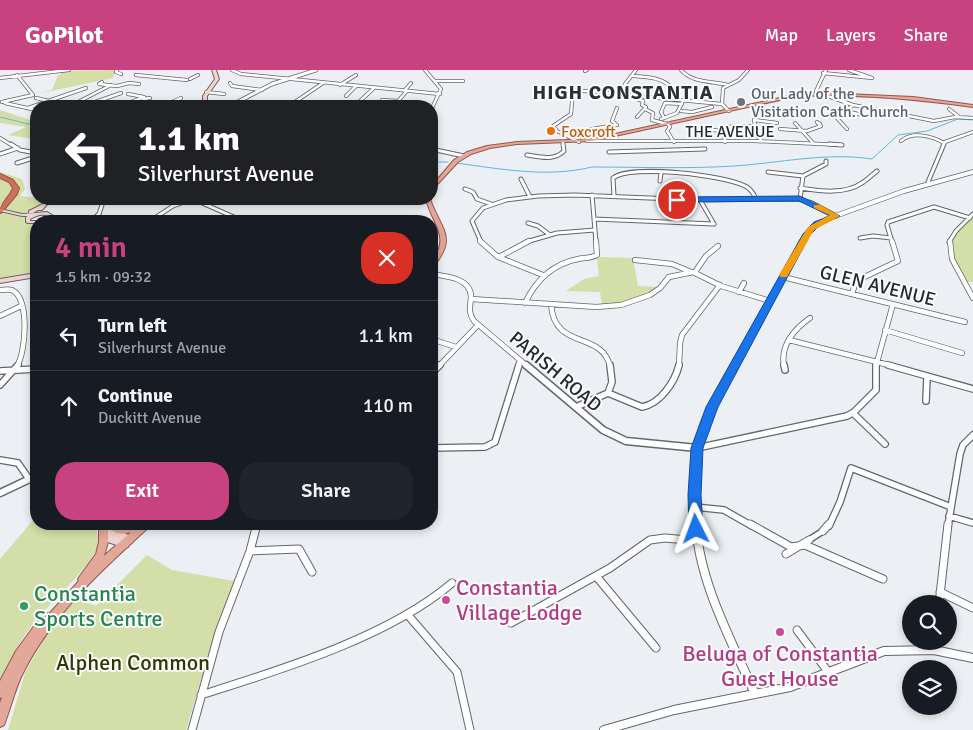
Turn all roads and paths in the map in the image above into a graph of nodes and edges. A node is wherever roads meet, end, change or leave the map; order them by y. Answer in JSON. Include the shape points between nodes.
{"nodes":[{"id":1,"x":69,"y":70,"type":"edge"},
{"id":2,"x":117,"y":70,"type":"edge"},
{"id":3,"x":139,"y":70,"type":"edge"},
{"id":4,"x":214,"y":70,"type":"edge"},
{"id":5,"x":232,"y":70,"type":"edge"},
{"id":6,"x":316,"y":70,"type":"edge"},
{"id":7,"x":425,"y":70,"type":"edge"},
{"id":8,"x":636,"y":70,"type":"edge"},
{"id":9,"x":681,"y":70,"type":"edge"},
{"id":10,"x":748,"y":70,"type":"edge"},
{"id":11,"x":849,"y":70,"type":"edge"},
{"id":12,"x":825,"y":71,"type":"edge"},
{"id":13,"x":122,"y":74,"type":"dead end"},
{"id":14,"x":198,"y":75,"type":"dead end"},
{"id":15,"x":356,"y":75,"type":"dead end"},
{"id":16,"x":17,"y":76,"type":"junction"},
{"id":17,"x":633,"y":76,"type":"junction"},
{"id":18,"x":0,"y":78,"type":"edge"},
{"id":19,"x":287,"y":79,"type":"junction"},
{"id":20,"x":189,"y":80,"type":"junction"},
{"id":21,"x":435,"y":81,"type":"junction"},
{"id":22,"x":463,"y":81,"type":"dead end"},
{"id":23,"x":102,"y":82,"type":"dead end"},
{"id":24,"x":230,"y":83,"type":"dead end"},
{"id":25,"x":323,"y":83,"type":"junction"},
{"id":26,"x":411,"y":83,"type":"dead end"},
{"id":27,"x":139,"y":84,"type":"dead end"},
{"id":28,"x":183,"y":84,"type":"dead end"},
{"id":29,"x":111,"y":85,"type":"junction"},
{"id":30,"x":340,"y":85,"type":"junction"},
{"id":31,"x":728,"y":85,"type":"junction"},
{"id":32,"x":356,"y":86,"type":"junction"},
{"id":33,"x":86,"y":88,"type":"dead end"},
{"id":34,"x":374,"y":88,"type":"junction"},
{"id":35,"x":262,"y":90,"type":"junction"},
{"id":36,"x":406,"y":91,"type":"junction"},
{"id":37,"x":206,"y":92,"type":"junction"},
{"id":38,"x":121,"y":93,"type":"dead end"},
{"id":39,"x":128,"y":94,"type":"dead end"},
{"id":40,"x":224,"y":94,"type":"dead end"},
{"id":41,"x":440,"y":94,"type":"junction"},
{"id":42,"x":620,"y":94,"type":"junction"},
{"id":43,"x":819,"y":94,"type":"junction"},
{"id":44,"x":625,"y":95,"type":"junction"},
{"id":45,"x":346,"y":96,"type":"dead end"},
{"id":46,"x":36,"y":98,"type":"dead end"},
{"id":47,"x":181,"y":98,"type":"dead end"},
{"id":48,"x":143,"y":99,"type":"dead end"},
{"id":49,"x":670,"y":99,"type":"junction"},
{"id":50,"x":44,"y":100,"type":"edge"},
{"id":51,"x":51,"y":100,"type":"edge"},
{"id":52,"x":82,"y":100,"type":"edge"},
{"id":53,"x":102,"y":100,"type":"edge"},
{"id":54,"x":136,"y":100,"type":"joint"},
{"id":55,"x":176,"y":100,"type":"edge"},
{"id":56,"x":206,"y":100,"type":"edge"},
{"id":57,"x":242,"y":100,"type":"edge"},
{"id":58,"x":298,"y":100,"type":"edge"},
{"id":59,"x":361,"y":100,"type":"edge"},
{"id":60,"x":399,"y":100,"type":"edge"},
{"id":61,"x":437,"y":100,"type":"edge"},
{"id":62,"x":1,"y":102,"type":"edge"},
{"id":63,"x":683,"y":102,"type":"junction"},
{"id":64,"x":722,"y":104,"type":"junction"},
{"id":65,"x":853,"y":105,"type":"junction"},
{"id":66,"x":973,"y":106,"type":"edge"},
{"id":67,"x":712,"y":107,"type":"dead end"},
{"id":68,"x":28,"y":108,"type":"edge"},
{"id":69,"x":617,"y":108,"type":"dead end"},
{"id":70,"x":948,"y":109,"type":"dead end"},
{"id":71,"x":645,"y":110,"type":"junction"},
{"id":72,"x":680,"y":111,"type":"junction"},
{"id":73,"x":729,"y":111,"type":"junction"},
{"id":74,"x":846,"y":111,"type":"junction"},
{"id":75,"x":862,"y":115,"type":"dead end"},
{"id":76,"x":959,"y":116,"type":"junction"},
{"id":77,"x":638,"y":117,"type":"dead end"},
{"id":78,"x":973,"y":118,"type":"edge"},
{"id":79,"x":778,"y":123,"type":"dead end"},
{"id":80,"x":795,"y":123,"type":"dead end"},
{"id":81,"x":667,"y":124,"type":"junction"},
{"id":82,"x":820,"y":124,"type":"dead end"},
{"id":83,"x":754,"y":126,"type":"junction"},
{"id":84,"x":702,"y":129,"type":"dead end"},
{"id":85,"x":780,"y":129,"type":"dead end"},
{"id":86,"x":847,"y":129,"type":"dead end"},
{"id":87,"x":723,"y":131,"type":"junction"},
{"id":88,"x":802,"y":131,"type":"junction"},
{"id":89,"x":972,"y":132,"type":"edge"},
{"id":90,"x":563,"y":134,"type":"junction"},
{"id":91,"x":696,"y":137,"type":"dead end"},
{"id":92,"x":0,"y":138,"type":"edge"},
{"id":93,"x":572,"y":140,"type":"junction"},
{"id":94,"x":587,"y":141,"type":"junction"},
{"id":95,"x":901,"y":141,"type":"dead end"},
{"id":96,"x":563,"y":142,"type":"junction"},
{"id":97,"x":659,"y":142,"type":"junction"},
{"id":98,"x":674,"y":142,"type":"junction"},
{"id":99,"x":695,"y":142,"type":"junction"},
{"id":100,"x":725,"y":142,"type":"junction"},
{"id":101,"x":762,"y":142,"type":"junction"},
{"id":102,"x":944,"y":143,"type":"junction"},
{"id":103,"x":814,"y":144,"type":"junction"},
{"id":104,"x":842,"y":146,"type":"dead end"},
{"id":105,"x":18,"y":148,"type":"junction"},
{"id":106,"x":662,"y":149,"type":"junction"},
{"id":107,"x":706,"y":149,"type":"dead end"},
{"id":108,"x":438,"y":150,"type":"edge"},
{"id":109,"x":609,"y":152,"type":"dead end"},
{"id":110,"x":30,"y":153,"type":"edge"},
{"id":111,"x":1,"y":154,"type":"edge"},
{"id":112,"x":527,"y":155,"type":"dead end"},
{"id":113,"x":464,"y":156,"type":"junction"},
{"id":114,"x":30,"y":158,"type":"edge"},
{"id":115,"x":826,"y":160,"type":"dead end"},
{"id":116,"x":17,"y":163,"type":"dead end"},
{"id":117,"x":877,"y":171,"type":"dead end"},
{"id":118,"x":768,"y":172,"type":"dead end"},
{"id":119,"x":973,"y":172,"type":"edge"},
{"id":120,"x":661,"y":173,"type":"junction"},
{"id":121,"x":0,"y":176,"type":"edge"},
{"id":122,"x":803,"y":176,"type":"junction"},
{"id":123,"x":438,"y":179,"type":"edge"},
{"id":124,"x":521,"y":179,"type":"dead end"},
{"id":125,"x":0,"y":181,"type":"edge"},
{"id":126,"x":660,"y":181,"type":"dead end"},
{"id":127,"x":930,"y":184,"type":"junction"},
{"id":128,"x":800,"y":188,"type":"junction"},
{"id":129,"x":465,"y":189,"type":"dead end"},
{"id":130,"x":592,"y":195,"type":"junction"},
{"id":131,"x":614,"y":196,"type":"junction"},
{"id":132,"x":530,"y":197,"type":"junction"},
{"id":133,"x":7,"y":198,"type":"junction"},
{"id":134,"x":756,"y":199,"type":"junction"},
{"id":135,"x":800,"y":199,"type":"junction"},
{"id":136,"x":700,"y":200,"type":"junction"},
{"id":137,"x":0,"y":202,"type":"edge"},
{"id":138,"x":491,"y":204,"type":"junction"},
{"id":139,"x":42,"y":205,"type":"joint"},
{"id":140,"x":46,"y":205,"type":"edge"},
{"id":141,"x":176,"y":205,"type":"edge"},
{"id":142,"x":207,"y":205,"type":"edge"},
{"id":143,"x":0,"y":210,"type":"edge"},
{"id":144,"x":43,"y":212,"type":"junction"},
{"id":145,"x":14,"y":213,"type":"junction"},
{"id":146,"x":33,"y":215,"type":"edge"},
{"id":147,"x":35,"y":215,"type":"edge"},
{"id":148,"x":49,"y":215,"type":"edge"},
{"id":149,"x":159,"y":215,"type":"edge"},
{"id":150,"x":229,"y":215,"type":"edge"},
{"id":151,"x":30,"y":216,"type":"edge"},
{"id":152,"x":30,"y":216,"type":"edge"},
{"id":153,"x":836,"y":216,"type":"junction"},
{"id":154,"x":972,"y":216,"type":"edge"},
{"id":155,"x":594,"y":219,"type":"junction"},
{"id":156,"x":438,"y":222,"type":"edge"},
{"id":157,"x":528,"y":223,"type":"dead end"},
{"id":158,"x":595,"y":230,"type":"junction"},
{"id":159,"x":550,"y":235,"type":"junction"},
{"id":160,"x":860,"y":238,"type":"dead end"},
{"id":161,"x":891,"y":238,"type":"junction"},
{"id":162,"x":718,"y":246,"type":"dead end"},
{"id":163,"x":499,"y":257,"type":"junction"},
{"id":164,"x":438,"y":258,"type":"edge"},
{"id":165,"x":635,"y":260,"type":"dead end"},
{"id":166,"x":693,"y":272,"type":"junction"},
{"id":167,"x":30,"y":275,"type":"edge"},
{"id":168,"x":438,"y":275,"type":"edge"},
{"id":169,"x":543,"y":275,"type":"junction"},
{"id":170,"x":783,"y":277,"type":"junction"},
{"id":171,"x":1,"y":281,"type":"edge"},
{"id":172,"x":744,"y":283,"type":"dead end"},
{"id":173,"x":720,"y":286,"type":"junction"},
{"id":174,"x":0,"y":290,"type":"edge"},
{"id":175,"x":739,"y":292,"type":"junction"},
{"id":176,"x":852,"y":294,"type":"junction"},
{"id":177,"x":973,"y":298,"type":"edge"},
{"id":178,"x":470,"y":299,"type":"junction"},
{"id":179,"x":770,"y":301,"type":"junction"},
{"id":180,"x":525,"y":303,"type":"junction"},
{"id":181,"x":551,"y":304,"type":"junction"},
{"id":182,"x":893,"y":304,"type":"junction"},
{"id":183,"x":21,"y":306,"type":"junction"},
{"id":184,"x":0,"y":316,"type":"edge"},
{"id":185,"x":810,"y":318,"type":"dead end"},
{"id":186,"x":965,"y":322,"type":"dead end"},
{"id":187,"x":478,"y":325,"type":"junction"},
{"id":188,"x":885,"y":330,"type":"junction"},
{"id":189,"x":789,"y":340,"type":"junction"},
{"id":190,"x":438,"y":341,"type":"edge"},
{"id":191,"x":456,"y":347,"type":"junction"},
{"id":192,"x":962,"y":353,"type":"dead end"},
{"id":193,"x":520,"y":361,"type":"junction"},
{"id":194,"x":876,"y":362,"type":"junction"},
{"id":195,"x":438,"y":366,"type":"edge"},
{"id":196,"x":526,"y":366,"type":"junction"},
{"id":197,"x":517,"y":369,"type":"junction"},
{"id":198,"x":30,"y":370,"type":"edge"},
{"id":199,"x":785,"y":370,"type":"dead end"},
{"id":200,"x":0,"y":371,"type":"edge"},
{"id":201,"x":14,"y":372,"type":"junction"},
{"id":202,"x":927,"y":377,"type":"junction"},
{"id":203,"x":0,"y":386,"type":"edge"},
{"id":204,"x":973,"y":389,"type":"edge"},
{"id":205,"x":608,"y":393,"type":"junction"},
{"id":206,"x":926,"y":401,"type":"dead end"},
{"id":207,"x":576,"y":407,"type":"junction"},
{"id":208,"x":853,"y":413,"type":"junction"},
{"id":209,"x":973,"y":435,"type":"edge"},
{"id":210,"x":885,"y":444,"type":"dead end"},
{"id":211,"x":438,"y":448,"type":"edge"},
{"id":212,"x":697,"y":448,"type":"junction"},
{"id":213,"x":0,"y":460,"type":"edge"},
{"id":214,"x":29,"y":479,"type":"joint"},
{"id":215,"x":0,"y":493,"type":"edge"},
{"id":216,"x":695,"y":506,"type":"junction"},
{"id":217,"x":951,"y":507,"type":"junction"},
{"id":218,"x":949,"y":516,"type":"junction"},
{"id":219,"x":973,"y":523,"type":"edge"},
{"id":220,"x":106,"y":530,"type":"edge"},
{"id":221,"x":107,"y":530,"type":"edge"},
{"id":222,"x":134,"y":530,"type":"edge"},
{"id":223,"x":138,"y":530,"type":"edge"},
{"id":224,"x":255,"y":530,"type":"edge"},
{"id":225,"x":823,"y":531,"type":"joint"},
{"id":226,"x":810,"y":540,"type":"joint"},
{"id":227,"x":124,"y":541,"type":"junction"},
{"id":228,"x":698,"y":541,"type":"junction"},
{"id":229,"x":798,"y":546,"type":"junction"},
{"id":230,"x":250,"y":551,"type":"junction"},
{"id":231,"x":786,"y":554,"type":"dead end"},
{"id":232,"x":312,"y":572,"type":"dead end"},
{"id":233,"x":596,"y":576,"type":"junction"},
{"id":234,"x":83,"y":579,"type":"junction"},
{"id":235,"x":883,"y":579,"type":"dead end"},
{"id":236,"x":452,"y":583,"type":"dead end"},
{"id":237,"x":940,"y":592,"type":"junction"},
{"id":238,"x":940,"y":595,"type":"edge"},
{"id":239,"x":973,"y":608,"type":"edge"},
{"id":240,"x":407,"y":614,"type":"junction"},
{"id":241,"x":510,"y":624,"type":"dead end"},
{"id":242,"x":796,"y":630,"type":"dead end"},
{"id":243,"x":656,"y":648,"type":"dead end"},
{"id":244,"x":902,"y":649,"type":"edge"},
{"id":245,"x":947,"y":650,"type":"edge"},
{"id":246,"x":973,"y":658,"type":"edge"},
{"id":247,"x":829,"y":673,"type":"junction"},
{"id":248,"x":0,"y":692,"type":"edge"},
{"id":249,"x":755,"y":694,"type":"junction"},
{"id":250,"x":201,"y":695,"type":"junction"},
{"id":251,"x":0,"y":721,"type":"edge"},
{"id":252,"x":192,"y":730,"type":"edge"},
{"id":253,"x":470,"y":730,"type":"edge"},
{"id":254,"x":607,"y":730,"type":"edge"}],
"edges":[{"from":1,"to":16,"type":"street"},
{"from":2,"to":13,"type":"street"},
{"from":3,"to":20,"type":"street","via":[[136,75]]},
{"from":4,"to":37,"type":"main road","via":[[217,79]]},
{"from":5,"to":19,"type":"street","via":[[239,74]]},
{"from":6,"to":19,"type":"street"},
{"from":7,"to":21,"type":"street"},
{"from":8,"to":17,"type":"street"},
{"from":9,"to":31,"type":"street","via":[[690,77]]},
{"from":10,"to":31,"type":"street","via":[[739,80]]},
{"from":11,"to":12,"type":"street","via":[[872,78]]},
{"from":12,"to":43,"type":"street","via":[[816,91]]},
{"from":14,"to":20,"type":"street"},
{"from":15,"to":30,"type":"street"},
{"from":16,"to":18,"type":"street"},
{"from":16,"to":62,"type":"street","via":[[33,95]]},
{"from":17,"to":42,"type":"street","via":[[624,84]]},
{"from":17,"to":49,"type":"street","via":[[668,83],[672,88]]},
{"from":19,"to":25,"type":"street"},
{"from":19,"to":35,"type":"street"},
{"from":20,"to":28,"type":"street"},
{"from":21,"to":22,"type":"street"},
{"from":21,"to":41,"type":"street","via":[[441,89]]},
{"from":23,"to":29,"type":"street","via":[[99,84]]},
{"from":24,"to":35,"type":"street","via":[[232,86]]},
{"from":25,"to":30,"type":"street"},
{"from":25,"to":58,"type":"street"},
{"from":26,"to":36,"type":"street"},
{"from":27,"to":29,"type":"street"},
{"from":29,"to":52,"type":"street"},
{"from":30,"to":32,"type":"street"},
{"from":31,"to":64,"type":"street","via":[[723,88]]},
{"from":32,"to":34,"type":"street"},
{"from":32,"to":45,"type":"street"},
{"from":33,"to":51,"type":"street"},
{"from":34,"to":36,"type":"street"},
{"from":34,"to":59,"type":"street"},
{"from":35,"to":57,"type":"street"},
{"from":36,"to":41,"type":"street"},
{"from":36,"to":60,"type":"street"},
{"from":37,"to":40,"type":"street"},
{"from":37,"to":56,"type":"main road"},
{"from":38,"to":53,"type":"street"},
{"from":39,"to":54,"type":"street","via":[[144,96]]},
{"from":41,"to":61,"type":"street"},
{"from":42,"to":44,"type":"street"},
{"from":42,"to":90,"type":"street","via":[[573,90],[571,114],[553,126]]},
{"from":43,"to":65,"type":"street"},
{"from":43,"to":66,"type":"main road","via":[[920,99]]},
{"from":43,"to":73,"type":"main road","via":[[792,96]]},
{"from":44,"to":49,"type":"street"},
{"from":44,"to":71,"type":"street","via":[[642,100]]},
{"from":46,"to":50,"type":"street"},
{"from":47,"to":55,"type":"street"},
{"from":48,"to":54,"type":"street"},
{"from":49,"to":63,"type":"street"},
{"from":62,"to":68,"type":"street"},
{"from":63,"to":64,"type":"street"},
{"from":63,"to":72,"type":"street"},
{"from":63,"to":72,"type":"street","via":[[666,103],[661,112],[663,118]]},
{"from":64,"to":73,"type":"street"},
{"from":65,"to":74,"type":"street"},
{"from":65,"to":76,"type":"street","via":[[935,121]]},
{"from":67,"to":72,"type":"street"},
{"from":69,"to":90,"type":"street","via":[[612,121],[616,125]]},
{"from":70,"to":76,"type":"street"},
{"from":71,"to":77,"type":"street"},
{"from":71,"to":81,"type":"street","via":[[653,113],[652,120]]},
{"from":73,"to":81,"type":"main road"},
{"from":74,"to":75,"type":"street"},
{"from":74,"to":86,"type":"street","via":[[836,116]]},
{"from":76,"to":78,"type":"street"},
{"from":79,"to":83,"type":"street","via":[[754,120]]},
{"from":80,"to":88,"type":"street"},
{"from":81,"to":94,"type":"main road"},
{"from":81,"to":98,"type":"street"},
{"from":82,"to":88,"type":"street","via":[[818,129]]},
{"from":83,"to":87,"type":"street","via":[[724,126]]},
{"from":83,"to":101,"type":"street"},
{"from":84,"to":87,"type":"street"},
{"from":85,"to":88,"type":"street"},
{"from":87,"to":100,"type":"street"},
{"from":88,"to":103,"type":"street"},
{"from":89,"to":102,"type":"street"},
{"from":90,"to":93,"type":"street"},
{"from":91,"to":99,"type":"street"},
{"from":92,"to":105,"type":"street"},
{"from":93,"to":94,"type":"main road"},
{"from":93,"to":96,"type":"main road"},
{"from":94,"to":97,"type":"street","name":"THE AVENUE"},
{"from":95,"to":102,"type":"street","via":[[914,135]]},
{"from":96,"to":112,"type":"street","via":[[564,151],[559,156]]},
{"from":96,"to":113,"type":"main road","via":[[507,144]]},
{"from":97,"to":98,"type":"street","name":"THE AVENUE"},
{"from":97,"to":106,"type":"street"},
{"from":98,"to":99,"type":"street","name":"THE AVENUE"},
{"from":99,"to":100,"type":"street","name":"THE AVENUE"},
{"from":100,"to":101,"type":"street","name":"THE AVENUE"},
{"from":101,"to":103,"type":"street","name":"THE AVENUE"},
{"from":102,"to":127,"type":"street","via":[[928,182]]},
{"from":103,"to":104,"type":"street","name":"THE AVENUE"},
{"from":105,"to":110,"type":"street"},
{"from":105,"to":111,"type":"street"},
{"from":106,"to":107,"type":"street"},
{"from":106,"to":109,"type":"street"},
{"from":108,"to":113,"type":"street"},
{"from":113,"to":123,"type":"main road"},
{"from":114,"to":116,"type":"street"},
{"from":115,"to":122,"type":"street","via":[[826,164]]},
{"from":117,"to":128,"type":"street","via":[[850,188],[825,191]]},
{"from":118,"to":122,"type":"street"},
{"from":119,"to":127,"type":"street"},
{"from":120,"to":126,"type":"street"},
{"from":120,"to":131,"type":"street","via":[[618,174],[613,178]]},
{"from":120,"to":134,"type":"street","via":[[721,178],[746,186]]},
{"from":121,"to":143,"type":"highway","via":[[11,180],[16,188]]},
{"from":122,"to":128,"type":"street"},
{"from":124,"to":132,"type":"street"},
{"from":125,"to":133,"type":"highway","via":[[9,183],[11,187]]},
{"from":127,"to":153,"type":"street"},
{"from":128,"to":135,"type":"street"},
{"from":129,"to":138,"type":"street"},
{"from":130,"to":131,"type":"street"},
{"from":130,"to":132,"type":"street"},
{"from":130,"to":155,"type":"street"},
{"from":131,"to":136,"type":"street"},
{"from":132,"to":138,"type":"street"},
{"from":133,"to":137,"type":"highway"},
{"from":133,"to":143,"type":"highway"},
{"from":134,"to":135,"type":"street"},
{"from":134,"to":136,"type":"street"},
{"from":135,"to":153,"type":"street"},
{"from":136,"to":155,"type":"street","via":[[714,224]]},
{"from":138,"to":163,"type":"street","via":[[477,212],[472,221],[480,243]]},
{"from":139,"to":145,"type":"main road","via":[[32,212]]},
{"from":139,"to":146,"type":"main road"},
{"from":140,"to":144,"type":"main road"},
{"from":141,"to":149,"type":"street"},
{"from":142,"to":150,"type":"street"},
{"from":143,"to":145,"type":"main road"},
{"from":143,"to":151,"type":"main road"},
{"from":144,"to":147,"type":"main road"},
{"from":144,"to":148,"type":"main road"},
{"from":145,"to":152,"type":"main road"},
{"from":153,"to":170,"type":"street","via":[[820,222],[809,231]]},
{"from":154,"to":161,"type":"street","via":[[930,208],[888,222]]},
{"from":154,"to":177,"type":"street","via":[[952,236],[948,248]]},
{"from":155,"to":158,"type":"street"},
{"from":156,"to":164,"type":"main road","via":[[445,242]]},
{"from":157,"to":159,"type":"street"},
{"from":158,"to":159,"type":"street"},
{"from":158,"to":169,"type":"street","via":[[596,256],[567,262]]},
{"from":159,"to":163,"type":"street","via":[[518,245]]},
{"from":160,"to":161,"type":"street"},
{"from":161,"to":176,"type":"street","via":[[898,261],[856,281]]},
{"from":162,"to":166,"type":"street"},
{"from":163,"to":169,"type":"street"},
{"from":165,"to":166,"type":"street","via":[[650,260]]},
{"from":166,"to":173,"type":"street"},
{"from":166,"to":181,"type":"street","via":[[669,277],[655,292],[636,302],[604,307]]},
{"from":167,"to":171,"type":"main road"},
{"from":168,"to":178,"type":"street","name":"PARISH ROAD","via":[[462,282],[469,288]]},
{"from":169,"to":180,"type":"street","via":[[533,284]]},
{"from":170,"to":176,"type":"street","name":"GLEN AVENUE"},
{"from":170,"to":179,"type":"street"},
{"from":172,"to":175,"type":"street"},
{"from":173,"to":175,"type":"street"},
{"from":173,"to":205,"type":"street","via":[[682,335],[678,369],[654,404],[642,407]]},
{"from":174,"to":183,"type":"street","via":[[14,290]]},
{"from":175,"to":179,"type":"street"},
{"from":176,"to":182,"type":"street","name":"GLEN AVENUE"},
{"from":178,"to":180,"type":"street"},
{"from":178,"to":187,"type":"street","name":"PARISH ROAD","via":[[470,316]]},
{"from":179,"to":212,"type":"street","via":[[712,407]]},
{"from":180,"to":181,"type":"street"},
{"from":181,"to":205,"type":"street","via":[[552,318],[562,330],[607,356],[613,380]]},
{"from":182,"to":186,"type":"street","name":"GLEN AVENUE"},
{"from":182,"to":188,"type":"street"},
{"from":183,"to":184,"type":"street"},
{"from":183,"to":201,"type":"street","via":[[25,340]]},
{"from":185,"to":189,"type":"street","via":[[796,328]]},
{"from":187,"to":191,"type":"street"},
{"from":187,"to":193,"type":"street","name":"PARISH ROAD"},
{"from":188,"to":192,"type":"street"},
{"from":188,"to":194,"type":"street"},
{"from":189,"to":194,"type":"street"},
{"from":189,"to":199,"type":"street","via":[[783,353]]},
{"from":190,"to":191,"type":"street"},
{"from":191,"to":195,"type":"street"},
{"from":193,"to":196,"type":"street","name":"PARISH ROAD"},
{"from":193,"to":197,"type":"street"},
{"from":194,"to":202,"type":"street"},
{"from":194,"to":208,"type":"street","via":[[876,390]]},
{"from":196,"to":197,"type":"street"},
{"from":196,"to":207,"type":"street","name":"PARISH ROAD"},
{"from":197,"to":211,"type":"street","via":[[495,442],[485,447]]},
{"from":198,"to":201,"type":"street"},
{"from":200,"to":201,"type":"street"},
{"from":201,"to":203,"type":"street"},
{"from":202,"to":204,"type":"street"},
{"from":202,"to":206,"type":"street"},
{"from":205,"to":207,"type":"street"},
{"from":207,"to":212,"type":"street","name":"PARISH ROAD","via":[[617,438]]},
{"from":208,"to":210,"type":"street"},
{"from":208,"to":212,"type":"street"},
{"from":209,"to":217,"type":"street","via":[[963,445]]},
{"from":212,"to":216,"type":"street"},
{"from":213,"to":214,"type":"street","via":[[20,464]]},
{"from":214,"to":215,"type":"street"},
{"from":216,"to":228,"type":"street"},
{"from":216,"to":229,"type":"street","via":[[730,512],[791,547]]},
{"from":217,"to":218,"type":"street"},
{"from":217,"to":225,"type":"street","via":[[851,468],[828,529]]},
{"from":218,"to":219,"type":"street"},
{"from":218,"to":237,"type":"street"},
{"from":220,"to":234,"type":"main road","via":[[103,550]]},
{"from":221,"to":227,"type":"main road","via":[[108,538]]},
{"from":222,"to":227,"type":"main road"},
{"from":223,"to":227,"type":"main road"},
{"from":224,"to":230,"type":"street"},
{"from":225,"to":226,"type":"street"},
{"from":226,"to":229,"type":"street"},
{"from":227,"to":234,"type":"main road"},
{"from":227,"to":251,"type":"main road","via":[[50,621],[27,655]]},
{"from":228,"to":233,"type":"street","via":[[650,540]]},
{"from":228,"to":249,"type":"street","via":[[710,588]]},
{"from":229,"to":231,"type":"street"},
{"from":229,"to":235,"type":"street","via":[[805,545]]},
{"from":230,"to":232,"type":"street","via":[[298,549]]},
{"from":230,"to":250,"type":"street","via":[[219,632]]},
{"from":233,"to":241,"type":"street"},
{"from":233,"to":243,"type":"street"},
{"from":234,"to":248,"type":"main road","via":[[44,620]]},
{"from":236,"to":240,"type":"street","via":[[434,599]]},
{"from":237,"to":238,"type":"street"},
{"from":237,"to":239,"type":"street"},
{"from":240,"to":250,"type":"street","via":[[320,655]]},
{"from":240,"to":253,"type":"street","via":[[457,672]]},
{"from":242,"to":247,"type":"street"},
{"from":244,"to":247,"type":"street","via":[[884,650]]},
{"from":245,"to":246,"type":"street"},
{"from":247,"to":249,"type":"street","via":[[790,687]]},
{"from":249,"to":254,"type":"street","via":[[674,710]]},
{"from":250,"to":252,"type":"street"}]}
